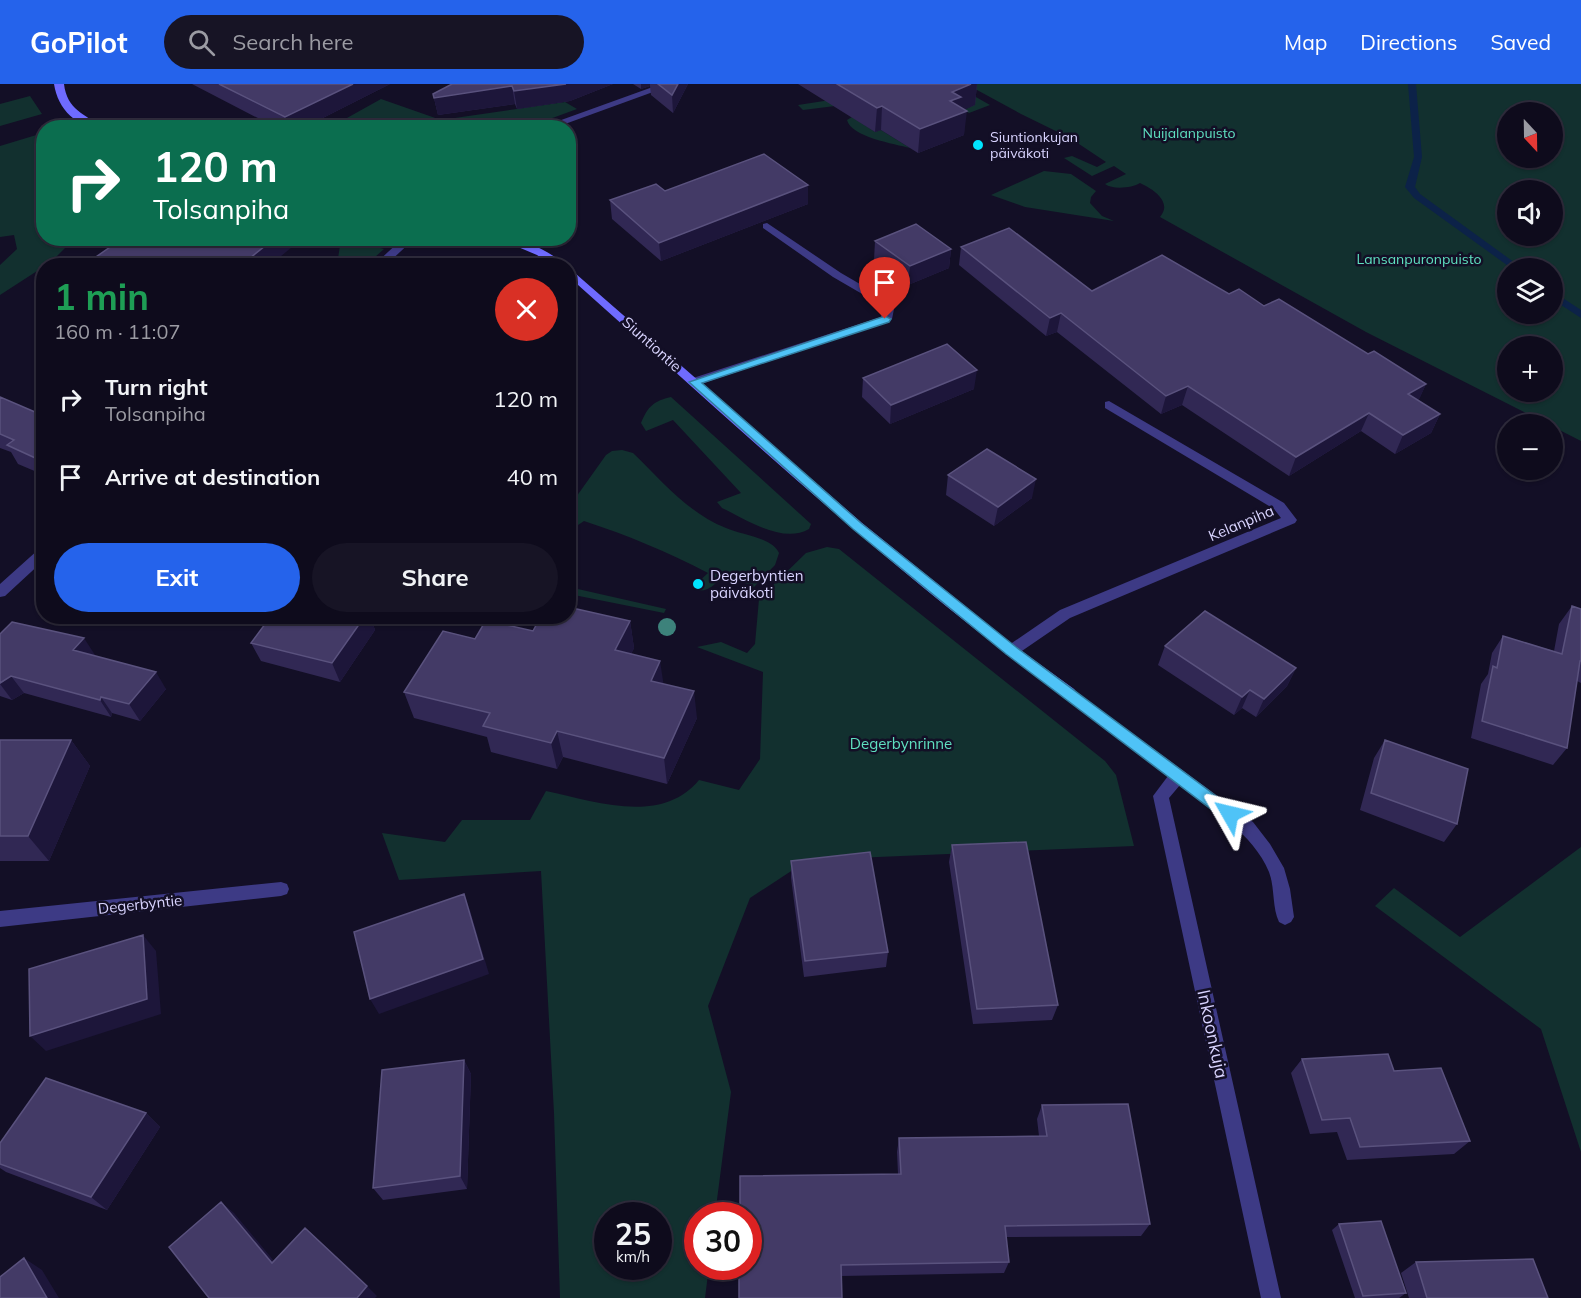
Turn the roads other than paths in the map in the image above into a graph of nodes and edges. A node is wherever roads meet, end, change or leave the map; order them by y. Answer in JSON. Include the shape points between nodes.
{"nodes":[{"id":1,"x":59,"y":84,"type":"edge"},
{"id":2,"x":670,"y":84,"type":"edge"},
{"id":3,"x":85,"y":120,"type":"edge"},
{"id":4,"x":566,"y":120,"type":"edge"},
{"id":5,"x":767,"y":226,"type":"dead end"},
{"id":6,"x":401,"y":246,"type":"edge"},
{"id":7,"x":523,"y":246,"type":"edge"},
{"id":8,"x":387,"y":258,"type":"edge"},
{"id":9,"x":549,"y":258,"type":"edge"},
{"id":10,"x":576,"y":277,"type":"edge"},
{"id":11,"x":694,"y":382,"type":"junction"},
{"id":12,"x":1109,"y":405,"type":"dead end"},
{"id":13,"x":36,"y":559,"type":"edge"},
{"id":14,"x":0,"y":592,"type":"edge"},
{"id":15,"x":1011,"y":651,"type":"junction"},
{"id":16,"x":1178,"y":776,"type":"junction"},
{"id":17,"x":281,"y":890,"type":"dead end"},
{"id":18,"x":1285,"y":917,"type":"dead end"},
{"id":19,"x":0,"y":919,"type":"edge"},
{"id":20,"x":1270,"y":1298,"type":"edge"}],
"edges":[{"from":1,"to":3,"type":"street","via":[[68,110]]},
{"from":2,"to":4,"type":"street"},
{"from":5,"to":11,"type":"street","via":[[880,300],[888,309],[885,319]]},
{"from":6,"to":8,"type":"street"},
{"from":7,"to":9,"type":"street"},
{"from":10,"to":11,"type":"street","name":"Siuntiontie"},
{"from":11,"to":15,"type":"street","name":"Siuntiontie","via":[[857,526]]},
{"from":12,"to":15,"type":"street","name":"Kelanpiha","via":[[1279,506],[1290,520],[1065,614]]},
{"from":13,"to":14,"type":"street"},
{"from":15,"to":16,"type":"street","name":"Siuntiontie"},
{"from":16,"to":18,"type":"street","name":"Siuntiontie","via":[[1246,827],[1269,855],[1283,886]]},
{"from":16,"to":20,"type":"street","name":"Inkoonkuja","via":[[1161,796]]},
{"from":17,"to":19,"type":"street","name":"Degerbyntie"}]}
